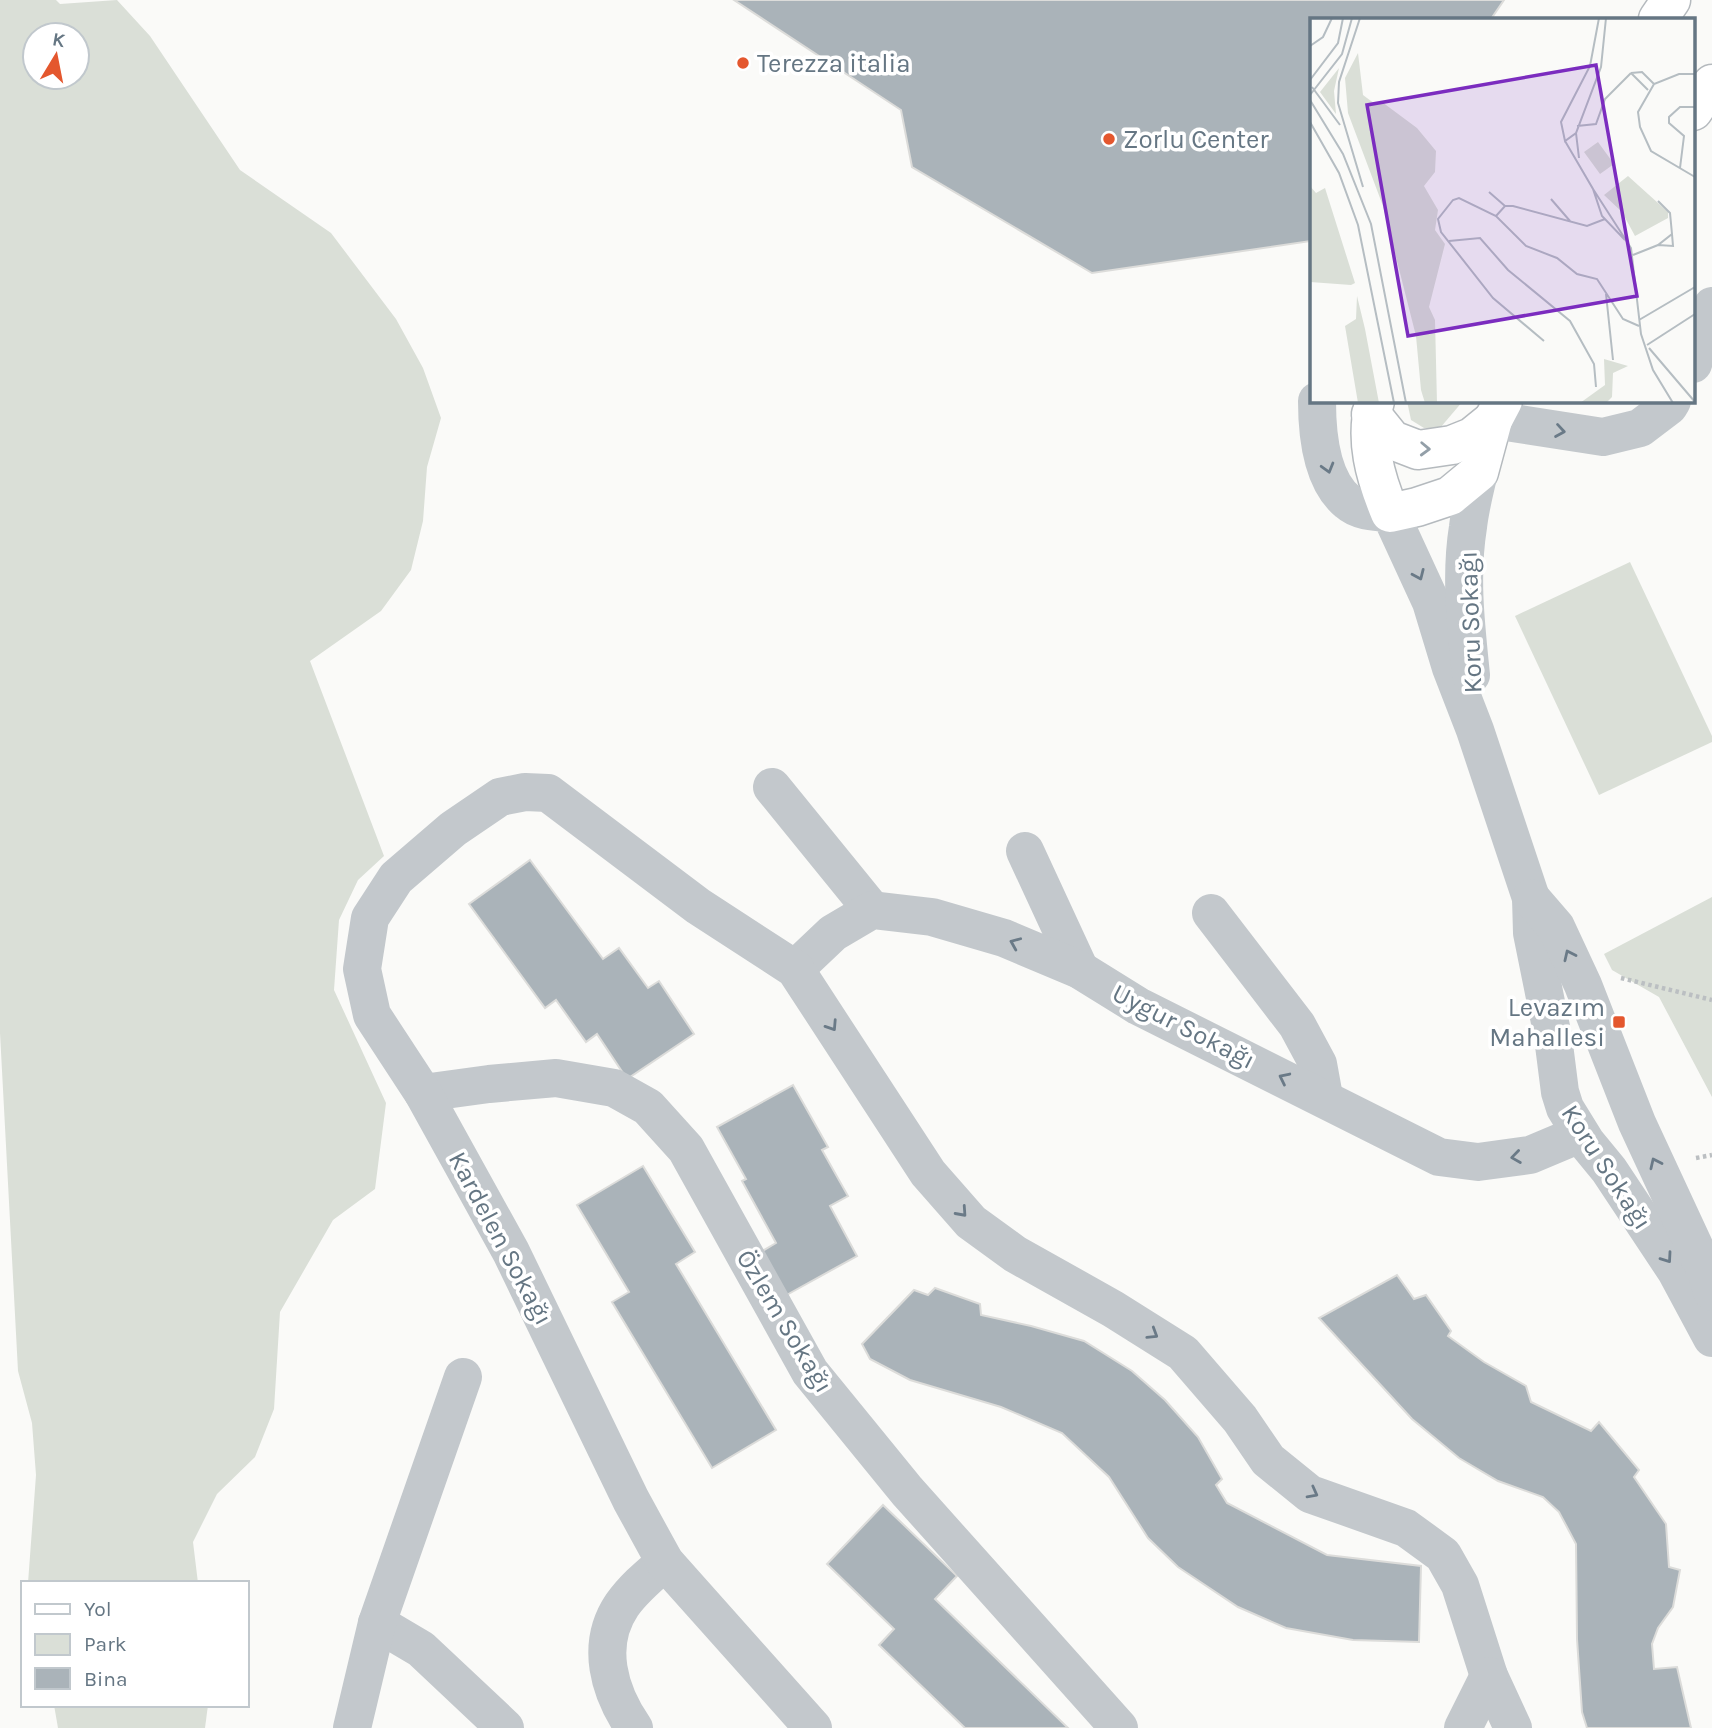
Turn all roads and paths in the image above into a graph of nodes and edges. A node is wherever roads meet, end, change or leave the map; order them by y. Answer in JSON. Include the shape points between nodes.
{"nodes":[{"id":1,"x":1671,"y":0,"type":"edge"},
{"id":2,"x":1659,"y":18,"type":"edge"},
{"id":3,"x":1712,"y":84,"type":"edge"},
{"id":4,"x":1694,"y":110,"type":"edge"},
{"id":5,"x":1712,"y":306,"type":"edge"},
{"id":6,"x":1694,"y":361,"type":"edge"},
{"id":7,"x":1317,"y":402,"type":"edge"},
{"id":8,"x":1671,"y":402,"type":"edge"},
{"id":9,"x":1373,"y":407,"type":"edge"},
{"id":10,"x":1498,"y":410,"type":"edge"},
{"id":11,"x":1479,"y":472,"type":"junction"},
{"id":12,"x":1390,"y":513,"type":"junction"},
{"id":13,"x":1475,"y":730,"type":"junction"},
{"id":14,"x":772,"y":787,"type":"dead end"},
{"id":15,"x":1025,"y":851,"type":"dead end"},
{"id":16,"x":1531,"y":898,"type":"junction"},
{"id":17,"x":872,"y":910,"type":"junction"},
{"id":18,"x":1211,"y":913,"type":"dead end"},
{"id":19,"x":795,"y":969,"type":"junction"},
{"id":20,"x":1080,"y":970,"type":"junction"},
{"id":21,"x":1583,"y":985,"type":"junction"},
{"id":22,"x":1712,"y":1000,"type":"edge"},
{"id":23,"x":1614,"y":1063,"type":"junction"},
{"id":24,"x":1559,"y":1079,"type":"junction"},
{"id":25,"x":423,"y":1093,"type":"junction"},
{"id":26,"x":1324,"y":1097,"type":"junction"},
{"id":27,"x":1637,"y":1123,"type":"junction"},
{"id":28,"x":1583,"y":1138,"type":"junction"},
{"id":29,"x":1712,"y":1292,"type":"edge"},
{"id":30,"x":1712,"y":1338,"type":"edge"},
{"id":31,"x":463,"y":1377,"type":"dead end"},
{"id":32,"x":665,"y":1562,"type":"junction"},
{"id":33,"x":377,"y":1623,"type":"junction"},
{"id":34,"x":1489,"y":1676,"type":"junction"},
{"id":35,"x":352,"y":1728,"type":"edge"},
{"id":36,"x":505,"y":1728,"type":"edge"},
{"id":37,"x":635,"y":1728,"type":"edge"},
{"id":38,"x":813,"y":1728,"type":"edge"},
{"id":39,"x":1119,"y":1728,"type":"edge"},
{"id":40,"x":1463,"y":1728,"type":"edge"},
{"id":41,"x":1513,"y":1728,"type":"edge"}],
"edges":[{"from":1,"to":2,"type":"main road"},
{"from":3,"to":4,"type":"main road"},
{"from":5,"to":6,"type":"street"},
{"from":7,"to":12,"type":"street","one_way":true,"via":[[1320,442],[1332,483],[1349,503],[1370,512]]},
{"from":10,"to":8,"type":"street","one_way":true,"via":[[1603,437],[1640,428]]},
{"from":9,"to":10,"type":"main road","one_way":true,"via":[[1392,440],[1418,450],[1434,450],[1472,437]]},
{"from":9,"to":12,"type":"main road","via":[[1370,448]]},
{"from":10,"to":11,"type":"main road"},
{"from":11,"to":12,"type":"main road","via":[[1450,496]]},
{"from":11,"to":13,"type":"street","name":"Koru Sokağı","via":[[1464,563]]},
{"from":12,"to":13,"type":"street","name":"Koru Sokağı","one_way":true,"via":[[1431,602]]},
{"from":13,"to":16,"type":"street","name":"Koru Sokağı"},
{"from":14,"to":17,"type":"street"},
{"from":15,"to":20,"type":"street"},
{"from":21,"to":16,"type":"street","name":"Koru Sokağı","one_way":true,"via":[[1556,927]]},
{"from":16,"to":24,"type":"street","name":"Koru Sokağı","via":[[1532,933]]},
{"from":17,"to":19,"type":"street","via":[[833,933]]},
{"from":20,"to":17,"type":"street","name":"Uygur Sokağı","one_way":true,"via":[[1004,938],[944,920]]},
{"from":18,"to":26,"type":"street","via":[[1297,1025],[1318,1064]]},
{"from":19,"to":25,"type":"street","name":"Kardelen Sokağı","via":[[698,906],[548,793],[500,797],[453,829],[396,878],[370,918],[362,969],[372,1014]]},
{"from":19,"to":34,"type":"street","one_way":true,"via":[[928,1173],[971,1222],[1015,1254],[1183,1353],[1240,1419],[1268,1460],[1310,1494],[1405,1528],[1443,1555],[1460,1585]]},
{"from":26,"to":20,"type":"street","name":"Uygur Sokağı","one_way":true,"via":[[1138,1006]]},
{"from":21,"to":22,"type":"path","via":[[1612,976]]},
{"from":21,"to":23,"type":"street","name":"Koru Sokağı"},
{"from":23,"to":24,"type":"street","via":[[1581,1067]]},
{"from":23,"to":27,"type":"street","name":"Koru Sokağı"},
{"from":24,"to":28,"type":"street","name":"Koru Sokağı","via":[[1565,1108]]},
{"from":25,"to":32,"type":"street","name":"Kardelen Sokağı","via":[[511,1252]]},
{"from":25,"to":39,"type":"street","name":"Özlem Sokağı","via":[[556,1078],[614,1088],[648,1107],[686,1149],[810,1372],[907,1491]]},
{"from":28,"to":26,"type":"street","name":"Uygur Sokağı","one_way":true,"via":[[1530,1155],[1478,1162],[1439,1157]]},
{"from":27,"to":28,"type":"street","via":[[1621,1134]]},
{"from":29,"to":27,"type":"street","name":"Koru Sokağı","one_way":true},
{"from":28,"to":30,"type":"street","name":"Koru Sokağı","one_way":true,"via":[[1676,1271]]},
{"from":31,"to":33,"type":"street"},
{"from":32,"to":37,"type":"street","via":[[621,1606],[607,1650],[613,1693]]},
{"from":32,"to":38,"type":"street","name":"Kardelen Sokağı"},
{"from":33,"to":35,"type":"street"},
{"from":33,"to":36,"type":"street","via":[[421,1649]]},
{"from":34,"to":40,"type":"street"},
{"from":34,"to":41,"type":"street"}]}
